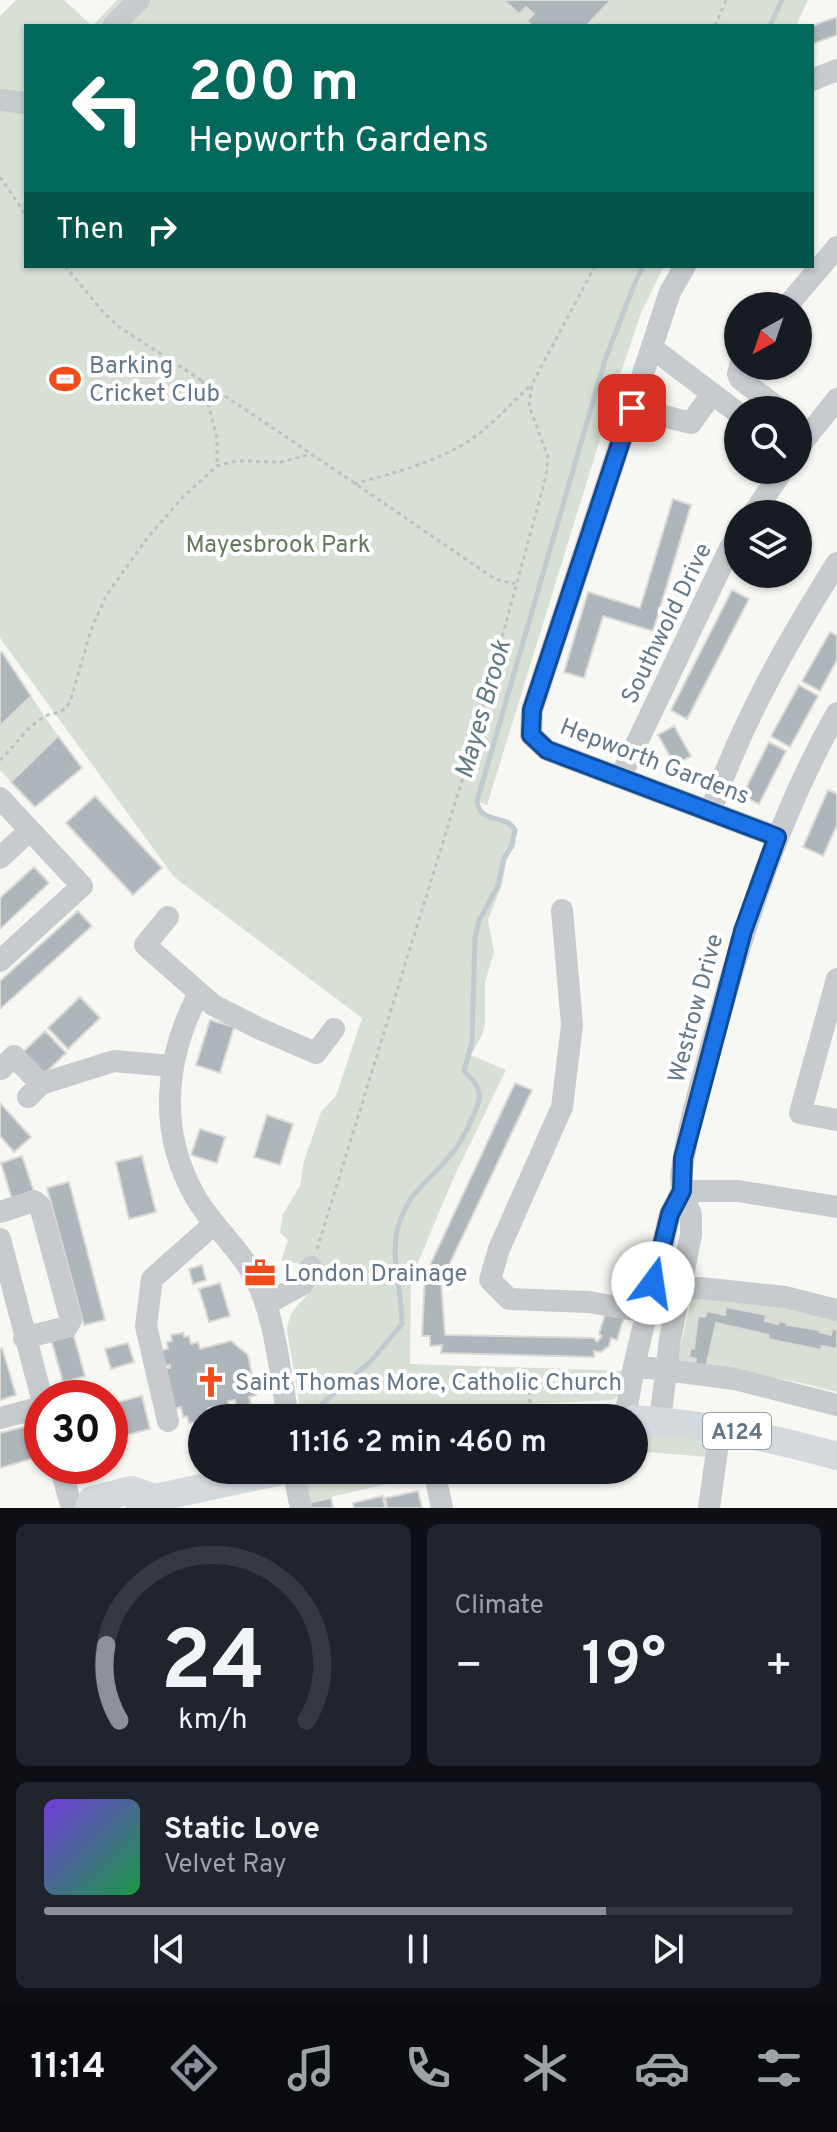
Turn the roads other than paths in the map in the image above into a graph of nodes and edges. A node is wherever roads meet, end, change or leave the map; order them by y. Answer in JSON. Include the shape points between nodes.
{"nodes":[{"id":1,"x":139,"y":0,"type":"edge"},
{"id":2,"x":117,"y":22,"type":"edge"},
{"id":3,"x":837,"y":70,"type":"edge"},
{"id":4,"x":814,"y":79,"type":"edge"},
{"id":5,"x":0,"y":100,"type":"edge"},
{"id":6,"x":24,"y":103,"type":"edge"},
{"id":7,"x":837,"y":247,"type":"edge"},
{"id":8,"x":684,"y":268,"type":"edge"},
{"id":9,"x":799,"y":292,"type":"edge"},
{"id":10,"x":652,"y":348,"type":"junction"},
{"id":11,"x":741,"y":380,"type":"edge"},
{"id":12,"x":712,"y":394,"type":"junction"},
{"id":13,"x":762,"y":396,"type":"edge"},
{"id":14,"x":837,"y":399,"type":"edge"},
{"id":15,"x":724,"y":403,"type":"edge"},
{"id":16,"x":632,"y":408,"type":"junction"},
{"id":17,"x":812,"y":424,"type":"edge"},
{"id":18,"x":724,"y":560,"type":"edge"},
{"id":19,"x":837,"y":563,"type":"edge"},
{"id":20,"x":837,"y":713,"type":"edge"},
{"id":21,"x":621,"y":776,"type":"junction"},
{"id":22,"x":0,"y":798,"type":"edge"},
{"id":23,"x":711,"y":810,"type":"junction"},
{"id":24,"x":30,"y":830,"type":"junction"},
{"id":25,"x":777,"y":837,"type":"junction"},
{"id":26,"x":0,"y":858,"type":"edge"},
{"id":27,"x":562,"y":910,"type":"dead end"},
{"id":28,"x":168,"y":917,"type":"dead end"},
{"id":29,"x":0,"y":961,"type":"edge"},
{"id":30,"x":837,"y":979,"type":"edge"},
{"id":31,"x":198,"y":995,"type":"junction"},
{"id":32,"x":334,"y":1029,"type":"dead end"},
{"id":33,"x":171,"y":1066,"type":"junction"},
{"id":34,"x":1,"y":1069,"type":"edge"},
{"id":35,"x":837,"y":1120,"type":"edge"},
{"id":36,"x":682,"y":1191,"type":"junction"},
{"id":37,"x":837,"y":1207,"type":"edge"},
{"id":38,"x":0,"y":1212,"type":"edge"},
{"id":39,"x":214,"y":1224,"type":"junction"},
{"id":40,"x":0,"y":1239,"type":"edge"},
{"id":41,"x":311,"y":1267,"type":"road end"},
{"id":42,"x":681,"y":1286,"type":"junction"},
{"id":43,"x":266,"y":1304,"type":"junction"},
{"id":44,"x":837,"y":1310,"type":"edge"},
{"id":45,"x":646,"y":1312,"type":"junction"},
{"id":46,"x":24,"y":1338,"type":"junction"},
{"id":47,"x":634,"y":1366,"type":"junction"},
{"id":48,"x":665,"y":1371,"type":"junction"},
{"id":49,"x":36,"y":1380,"type":"edge"},
{"id":50,"x":285,"y":1404,"type":"edge"},
{"id":51,"x":627,"y":1404,"type":"edge"},
{"id":52,"x":837,"y":1405,"type":"edge"},
{"id":53,"x":24,"y":1412,"type":"edge"},
{"id":54,"x":648,"y":1417,"type":"edge"},
{"id":55,"x":0,"y":1418,"type":"edge"},
{"id":56,"x":648,"y":1420,"type":"edge"},
{"id":57,"x":168,"y":1421,"type":"dead end"},
{"id":58,"x":720,"y":1429,"type":"junction"},
{"id":59,"x":837,"y":1456,"type":"edge"},
{"id":60,"x":65,"y":1484,"type":"edge"},
{"id":61,"x":232,"y":1484,"type":"edge"},
{"id":62,"x":296,"y":1484,"type":"edge"},
{"id":63,"x":437,"y":1484,"type":"edge"},
{"id":64,"x":151,"y":1505,"type":"edge"},
{"id":65,"x":72,"y":1508,"type":"edge"},
{"id":66,"x":89,"y":1508,"type":"edge"},
{"id":67,"x":301,"y":1508,"type":"edge"},
{"id":68,"x":442,"y":1508,"type":"edge"},
{"id":69,"x":709,"y":1508,"type":"edge"}],
"edges":[{"from":1,"to":2,"type":"street"},
{"from":3,"to":4,"type":"street"},
{"from":5,"to":6,"type":"street"},
{"from":7,"to":9,"type":"street"},
{"from":8,"to":10,"type":"street","name":"Hepworth Gardens"},
{"from":10,"to":12,"type":"street"},
{"from":10,"to":16,"type":"street","name":"Hepworth Gardens"},
{"from":11,"to":13,"type":"street"},
{"from":12,"to":15,"type":"street"},
{"from":12,"to":16,"type":"street","via":[[691,423]]},
{"from":14,"to":17,"type":"street"},
{"from":16,"to":21,"type":"street","name":"Hepworth Gardens","via":[[531,723],[531,735],[547,750]]},
{"from":18,"to":21,"type":"street","name":"Southwold Drive"},
{"from":19,"to":23,"type":"street","via":[[744,726]]},
{"from":20,"to":25,"type":"street","name":"Westrow Drive"},
{"from":21,"to":23,"type":"street","name":"Hepworth Gardens"},
{"from":22,"to":24,"type":"street"},
{"from":23,"to":25,"type":"street","name":"Hepworth Gardens"},
{"from":24,"to":26,"type":"street"},
{"from":24,"to":29,"type":"street","via":[[82,886]]},
{"from":25,"to":36,"type":"street","name":"Westrow Drive","via":[[743,931],[710,1050],[683,1158]]},
{"from":27,"to":45,"type":"street","via":[[572,1025],[562,1107],[490,1280],[509,1299],[589,1302]]},
{"from":28,"to":31,"type":"street","via":[[145,945]]},
{"from":30,"to":35,"type":"street","via":[[800,1113]]},
{"from":31,"to":32,"type":"street","via":[[316,1053]]},
{"from":31,"to":33,"type":"street"},
{"from":33,"to":34,"type":"street","via":[[114,1061],[35,1090],[14,1056]]},
{"from":33,"to":39,"type":"street","via":[[170,1115],[178,1156],[195,1197]]},
{"from":36,"to":37,"type":"street","via":[[738,1191]]},
{"from":36,"to":42,"type":"street","name":"Westrow Drive","via":[[691,1215],[691,1235]]},
{"from":36,"to":45,"type":"street","name":"Westrow Drive","via":[[670,1214]]},
{"from":38,"to":46,"type":"street","via":[[34,1201],[40,1206],[71,1320],[67,1327]]},
{"from":39,"to":43,"type":"street","via":[[249,1268]]},
{"from":39,"to":57,"type":"street","via":[[152,1279],[146,1326]]},
{"from":40,"to":46,"type":"street"},
{"from":41,"to":43,"type":"street","via":[[303,1284]]},
{"from":42,"to":44,"type":"street","via":[[785,1297]]},
{"from":42,"to":48,"type":"street","name":"Westrow Drive"},
{"from":43,"to":50,"type":"street"},
{"from":45,"to":47,"type":"street","name":"Westrow Drive"},
{"from":46,"to":49,"type":"street"},
{"from":47,"to":48,"type":"street"},
{"from":47,"to":51,"type":"street","name":"Westrow Drive"},
{"from":48,"to":52,"type":"street","via":[[735,1379]]},
{"from":48,"to":54,"type":"street","name":"Westrow Drive"},
{"from":53,"to":55,"type":"street"},
{"from":56,"to":58,"type":"main road","number":"A124"},
{"from":58,"to":59,"type":"main road","number":"A124"},
{"from":58,"to":69,"type":"street"},
{"from":60,"to":65,"type":"street"},
{"from":61,"to":64,"type":"main road"},
{"from":62,"to":67,"type":"street"},
{"from":63,"to":68,"type":"street"},
{"from":64,"to":66,"type":"main road","via":[[131,1490],[92,1500]]}]}
